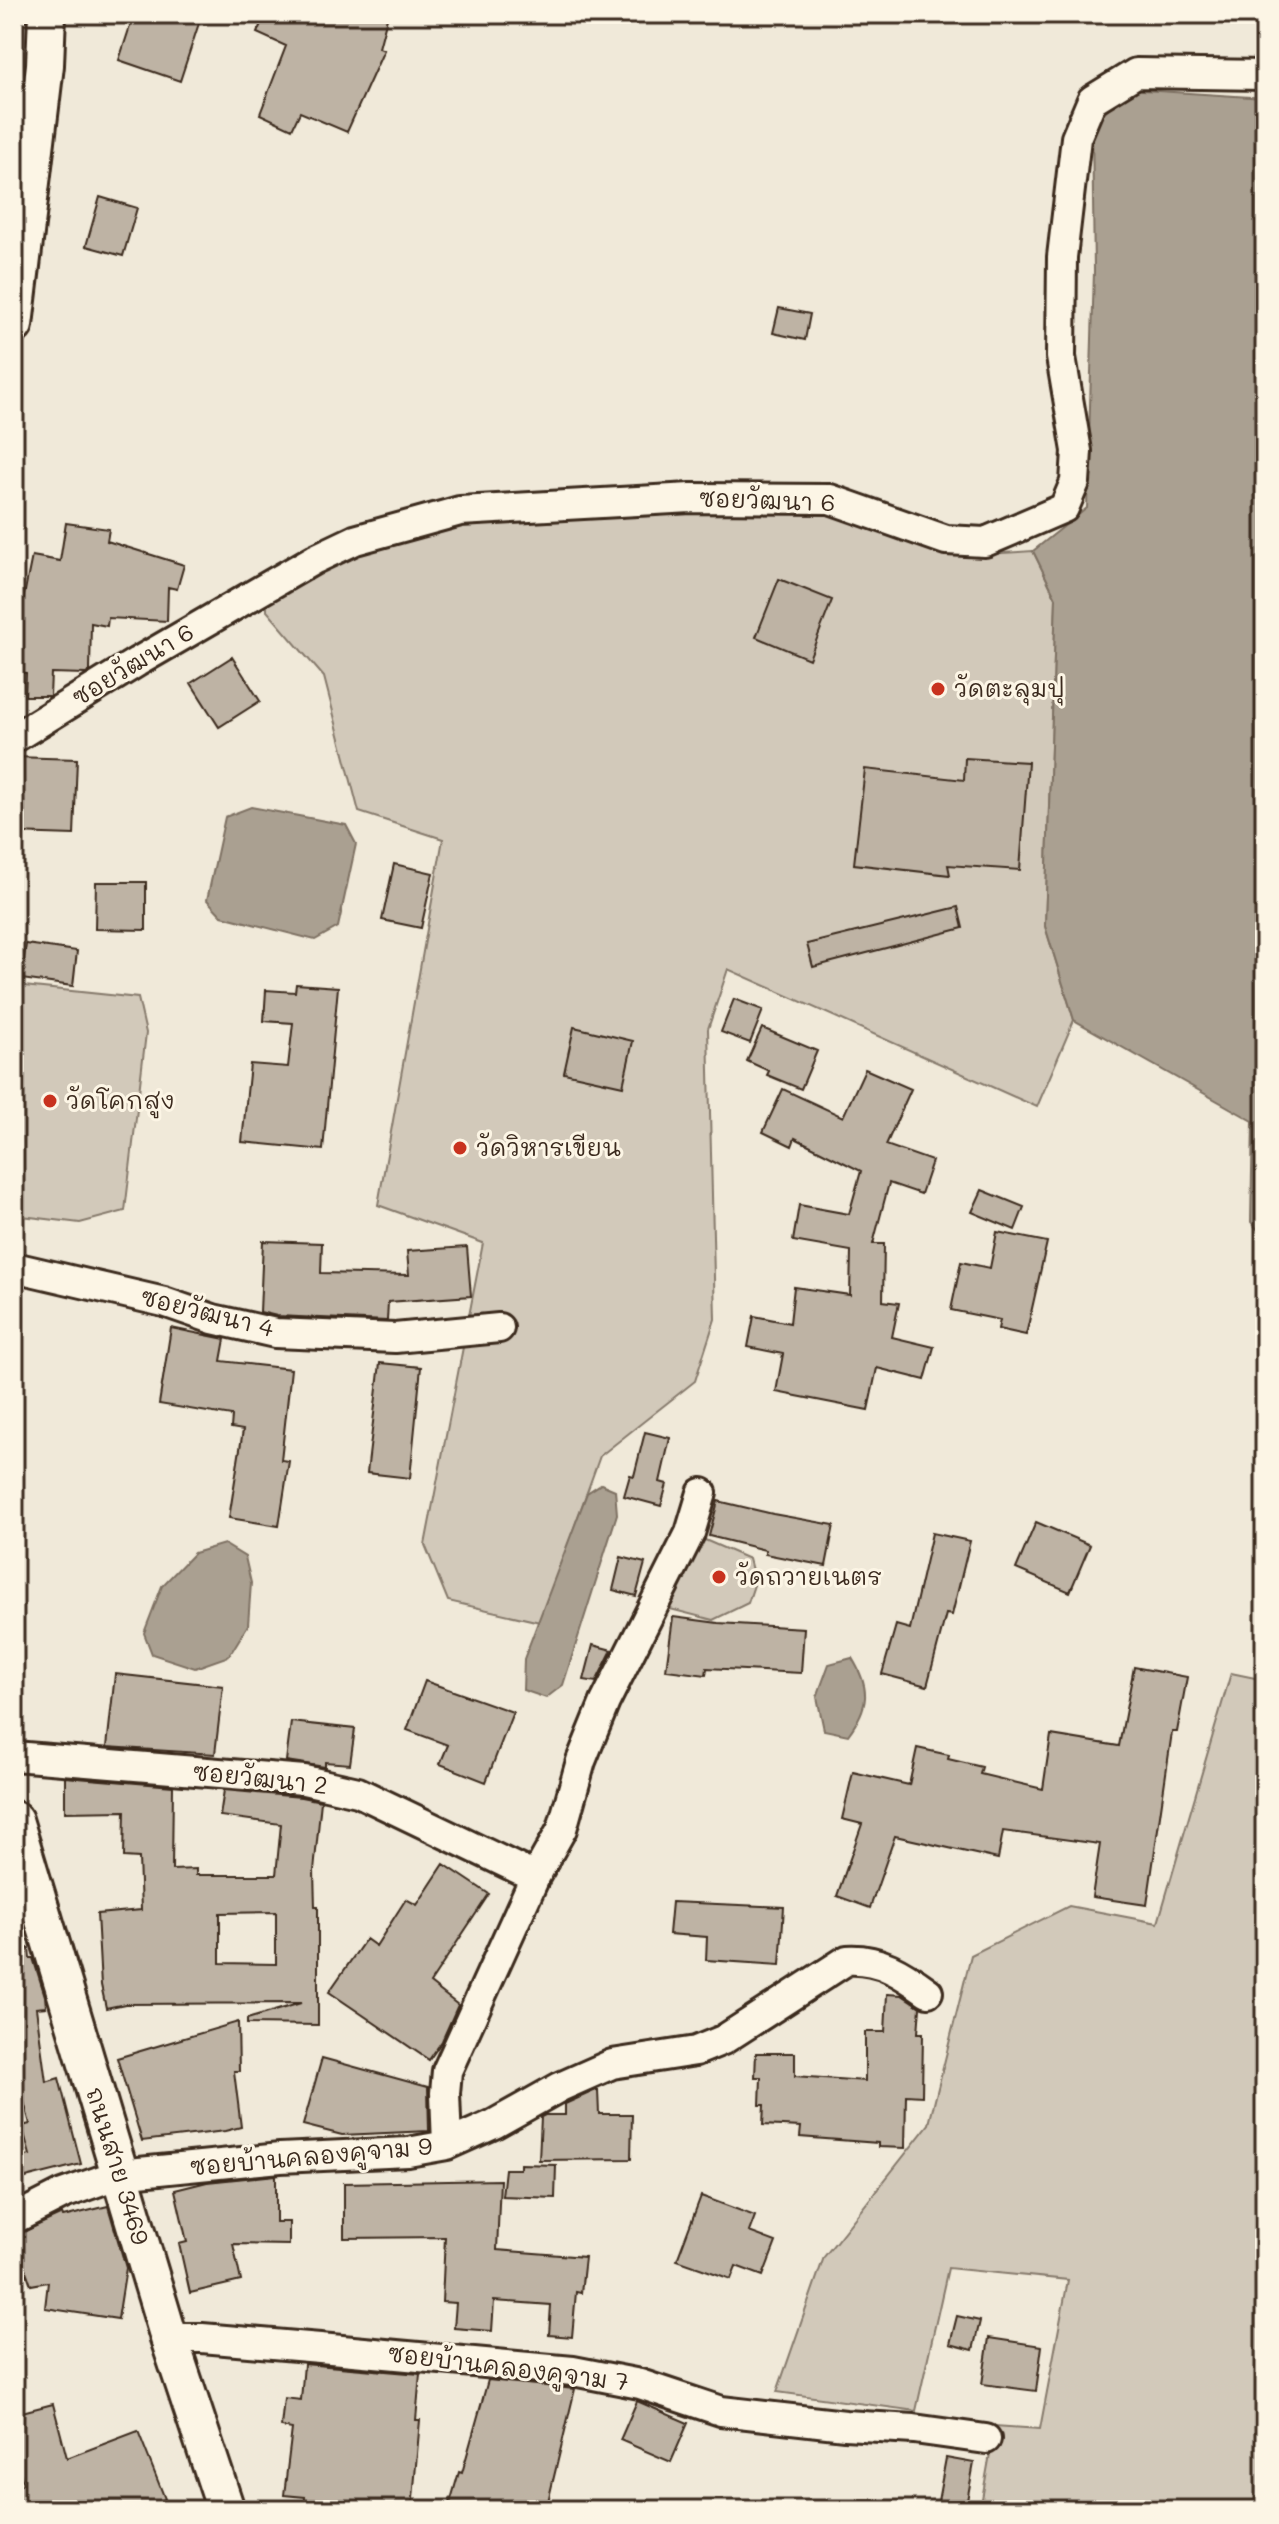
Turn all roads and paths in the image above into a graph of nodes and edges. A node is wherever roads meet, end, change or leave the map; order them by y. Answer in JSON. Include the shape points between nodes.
{"nodes":[{"id":1,"x":47,"y":14,"type":"edge"},
{"id":2,"x":1265,"y":75,"type":"edge"},
{"id":3,"x":14,"y":325,"type":"edge"},
{"id":4,"x":14,"y":738,"type":"edge"},
{"id":5,"x":14,"y":1267,"type":"edge"},
{"id":6,"x":499,"y":1328,"type":"dead end"},
{"id":7,"x":702,"y":1493,"type":"dead end"},
{"id":8,"x":14,"y":1756,"type":"edge"},
{"id":9,"x":14,"y":1820,"type":"edge"},
{"id":10,"x":535,"y":1877,"type":"junction"},
{"id":11,"x":928,"y":1992,"type":"dead end"},
{"id":12,"x":447,"y":2145,"type":"junction"},
{"id":13,"x":119,"y":2174,"type":"junction"},
{"id":14,"x":14,"y":2219,"type":"edge"},
{"id":15,"x":169,"y":2338,"type":"junction"},
{"id":16,"x":986,"y":2439,"type":"dead end"},
{"id":17,"x":226,"y":2510,"type":"edge"}],
"edges":[{"from":1,"to":3,"type":"street"},
{"from":2,"to":4,"type":"street","name":"ซอยวัฒนา 6","via":[[1136,73],[1092,100],[1076,138],[1062,257],[1061,357],[1077,451],[1075,482],[1064,508],[985,542],[946,540],[830,499],[691,498],[460,511],[355,540],[315,559]]},
{"from":5,"to":6,"type":"street","name":"ซอยวัฒนา 4","via":[[275,1333],[395,1338]]},
{"from":7,"to":10,"type":"street","via":[[690,1533],[605,1702],[562,1829]]},
{"from":8,"to":10,"type":"street","name":"ซอยวัฒนา 2","via":[[304,1780],[358,1792]]},
{"from":9,"to":13,"type":"street","name":"ถนนสาย 3469"},
{"from":10,"to":12,"type":"street","via":[[447,2071]]},
{"from":11,"to":12,"type":"street","name":"ซอยบ้านคลองคูจาม 9","via":[[887,1967],[866,1959],[847,1960],[723,2040],[696,2051],[612,2064]]},
{"from":12,"to":13,"type":"street","name":"ซอยบ้านคลองคูจาม 9"},
{"from":13,"to":14,"type":"street","name":"ซอยบ้านคลองคูจาม 9"},
{"from":13,"to":15,"type":"street","name":"ถนนสาย 3469"},
{"from":15,"to":16,"type":"street","name":"ซอยบ้านคลองคูจาม 7","via":[[573,2371],[640,2384],[721,2411]]},
{"from":15,"to":17,"type":"street","name":"ถนนสาย 3469"}]}
